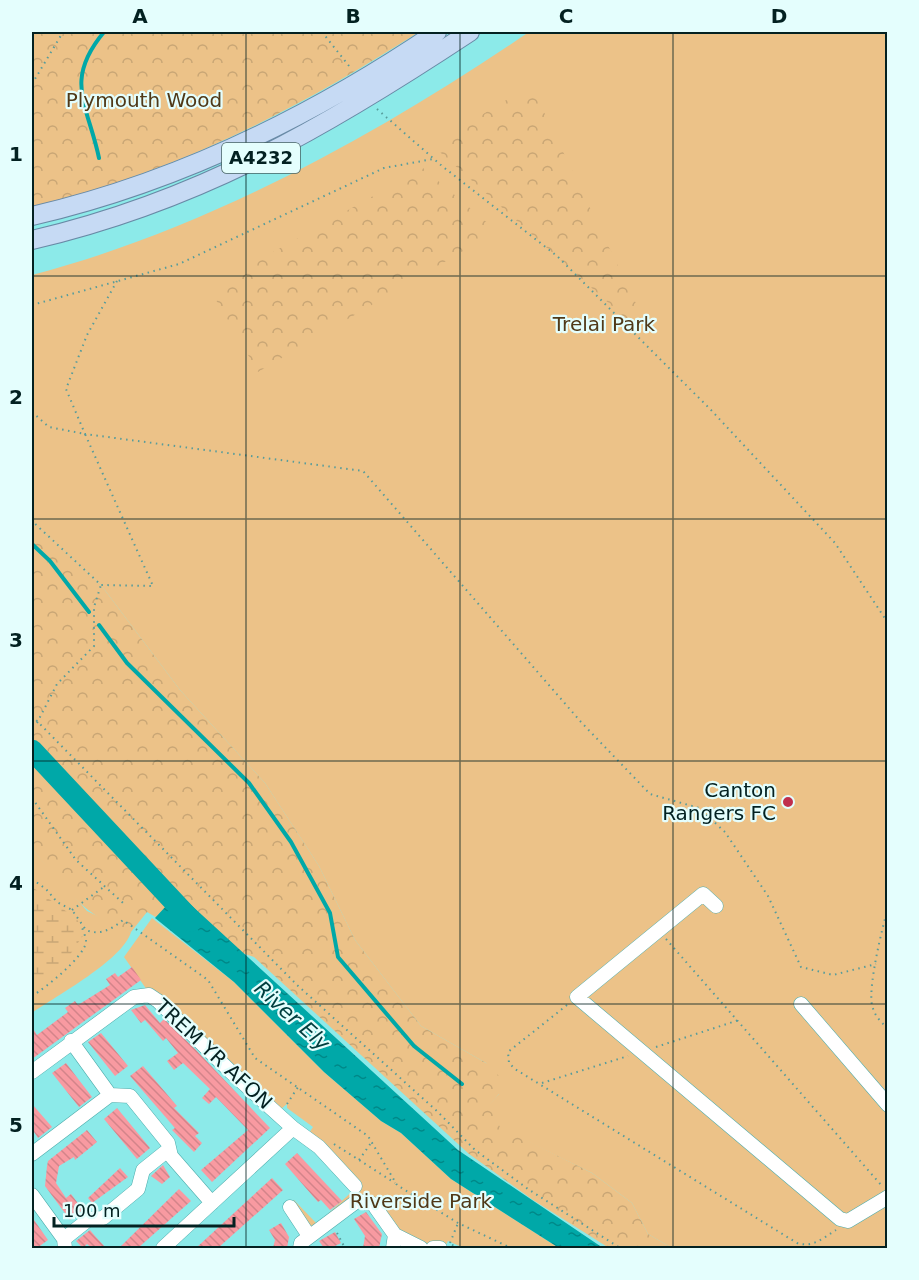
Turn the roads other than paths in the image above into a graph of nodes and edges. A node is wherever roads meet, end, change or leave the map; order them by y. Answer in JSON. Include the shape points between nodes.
{"nodes":[{"id":1,"x":437,"y":32,"type":"edge"},
{"id":2,"x":470,"y":32,"type":"edge"},
{"id":3,"x":32,"y":216,"type":"edge"},
{"id":4,"x":32,"y":240,"type":"edge"},
{"id":5,"x":716,"y":906,"type":"dead end"},
{"id":6,"x":801,"y":1004,"type":"dead end"},
{"id":7,"x":71,"y":1041,"type":"junction"},
{"id":8,"x":32,"y":1071,"type":"edge"},
{"id":9,"x":110,"y":1095,"type":"junction"},
{"id":10,"x":888,"y":1105,"type":"edge"},
{"id":11,"x":293,"y":1128,"type":"junction"},
{"id":12,"x":168,"y":1150,"type":"junction"},
{"id":13,"x":32,"y":1154,"type":"edge"},
{"id":14,"x":355,"y":1186,"type":"dead end"},
{"id":15,"x":32,"y":1195,"type":"edge"},
{"id":16,"x":888,"y":1195,"type":"edge"},
{"id":17,"x":212,"y":1203,"type":"junction"},
{"id":18,"x":290,"y":1207,"type":"dead end"},
{"id":19,"x":309,"y":1236,"type":"junction"},
{"id":20,"x":394,"y":1242,"type":"edge"},
{"id":21,"x":447,"y":1244,"type":"edge"},
{"id":22,"x":62,"y":1245,"type":"edge"},
{"id":23,"x":163,"y":1248,"type":"edge"},
{"id":24,"x":300,"y":1248,"type":"edge"},
{"id":25,"x":421,"y":1248,"type":"edge"},
{"id":26,"x":433,"y":1248,"type":"edge"}],
"edges":[{"from":1,"to":3,"type":"main road","number":"A4232","via":[[341,93],[219,154],[115,193]]},
{"from":2,"to":4,"type":"main road","number":"A4232","via":[[348,111],[240,168],[143,208]]},
{"from":5,"to":16,"type":"street","via":[[703,894],[577,997],[840,1219],[848,1221]]},
{"from":6,"to":10,"type":"street"},
{"from":7,"to":8,"type":"street","name":"TREM YR AFON"},
{"from":7,"to":9,"type":"street"},
{"from":7,"to":11,"type":"street","name":"TREM YR AFON","via":[[134,997],[149,995]]},
{"from":9,"to":12,"type":"street","via":[[130,1096],[168,1143]]},
{"from":9,"to":13,"type":"street"},
{"from":11,"to":14,"type":"street","name":"TREM YR AFON","via":[[319,1147]]},
{"from":11,"to":17,"type":"street"},
{"from":12,"to":17,"type":"street"},
{"from":12,"to":22,"type":"street","via":[[143,1170],[138,1189],[103,1218],[89,1219]]},
{"from":15,"to":22,"type":"street"},
{"from":17,"to":23,"type":"street"},
{"from":18,"to":19,"type":"street"},
{"from":19,"to":20,"type":"street","via":[[331,1223],[352,1203],[369,1202]]},
{"from":19,"to":24,"type":"street"},
{"from":20,"to":25,"type":"street"},
{"from":21,"to":26,"type":"street"}]}
